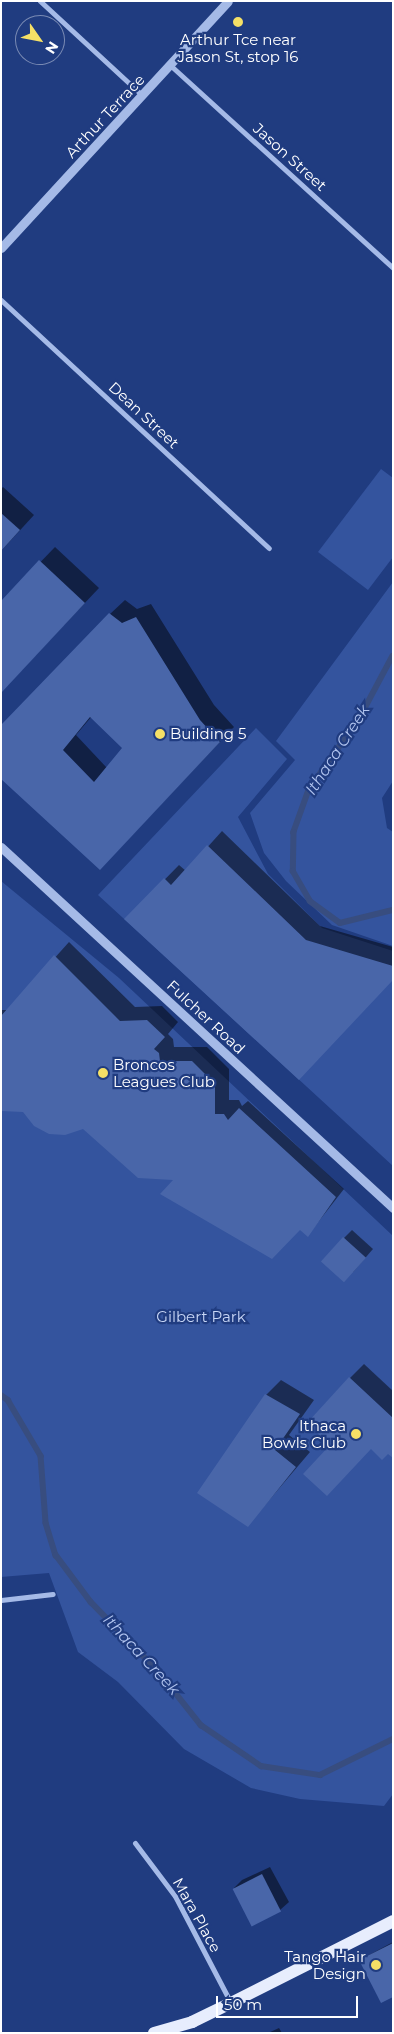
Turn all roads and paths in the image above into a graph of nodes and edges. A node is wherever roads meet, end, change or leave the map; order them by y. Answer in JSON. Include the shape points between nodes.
{"nodes":[{"id":1,"x":40,"y":1,"type":"edge"},
{"id":2,"x":228,"y":1,"type":"edge"},
{"id":3,"x":170,"y":65,"type":"junction"},
{"id":4,"x":142,"y":95,"type":"junction"},
{"id":5,"x":1,"y":248,"type":"edge"},
{"id":6,"x":393,"y":268,"type":"edge"},
{"id":7,"x":1,"y":300,"type":"edge"},
{"id":8,"x":269,"y":548,"type":"dead end"},
{"id":9,"x":1,"y":847,"type":"edge"},
{"id":10,"x":393,"y":1208,"type":"edge"},
{"id":11,"x":53,"y":1594,"type":"dead end"},
{"id":12,"x":1,"y":1600,"type":"edge"},
{"id":13,"x":135,"y":1843,"type":"dead end"},
{"id":14,"x":393,"y":1921,"type":"edge"},
{"id":15,"x":231,"y":2004,"type":"junction"},
{"id":16,"x":154,"y":2033,"type":"edge"}],
"edges":[{"from":1,"to":4,"type":"street"},
{"from":2,"to":3,"type":"street","name":"Arthur Terrace"},
{"from":3,"to":4,"type":"street","name":"Arthur Terrace"},
{"from":3,"to":6,"type":"street","name":"Jason Street"},
{"from":4,"to":5,"type":"street","name":"Arthur Terrace"},
{"from":7,"to":8,"type":"street","name":"Dean Street"},
{"from":9,"to":10,"type":"street","name":"Fulcher Road"},
{"from":11,"to":12,"type":"street"},
{"from":13,"to":15,"type":"street","name":"Mara Place","via":[[175,1896]]},
{"from":14,"to":15,"type":"main road"},
{"from":15,"to":16,"type":"main road","via":[[192,2022]]}]}
